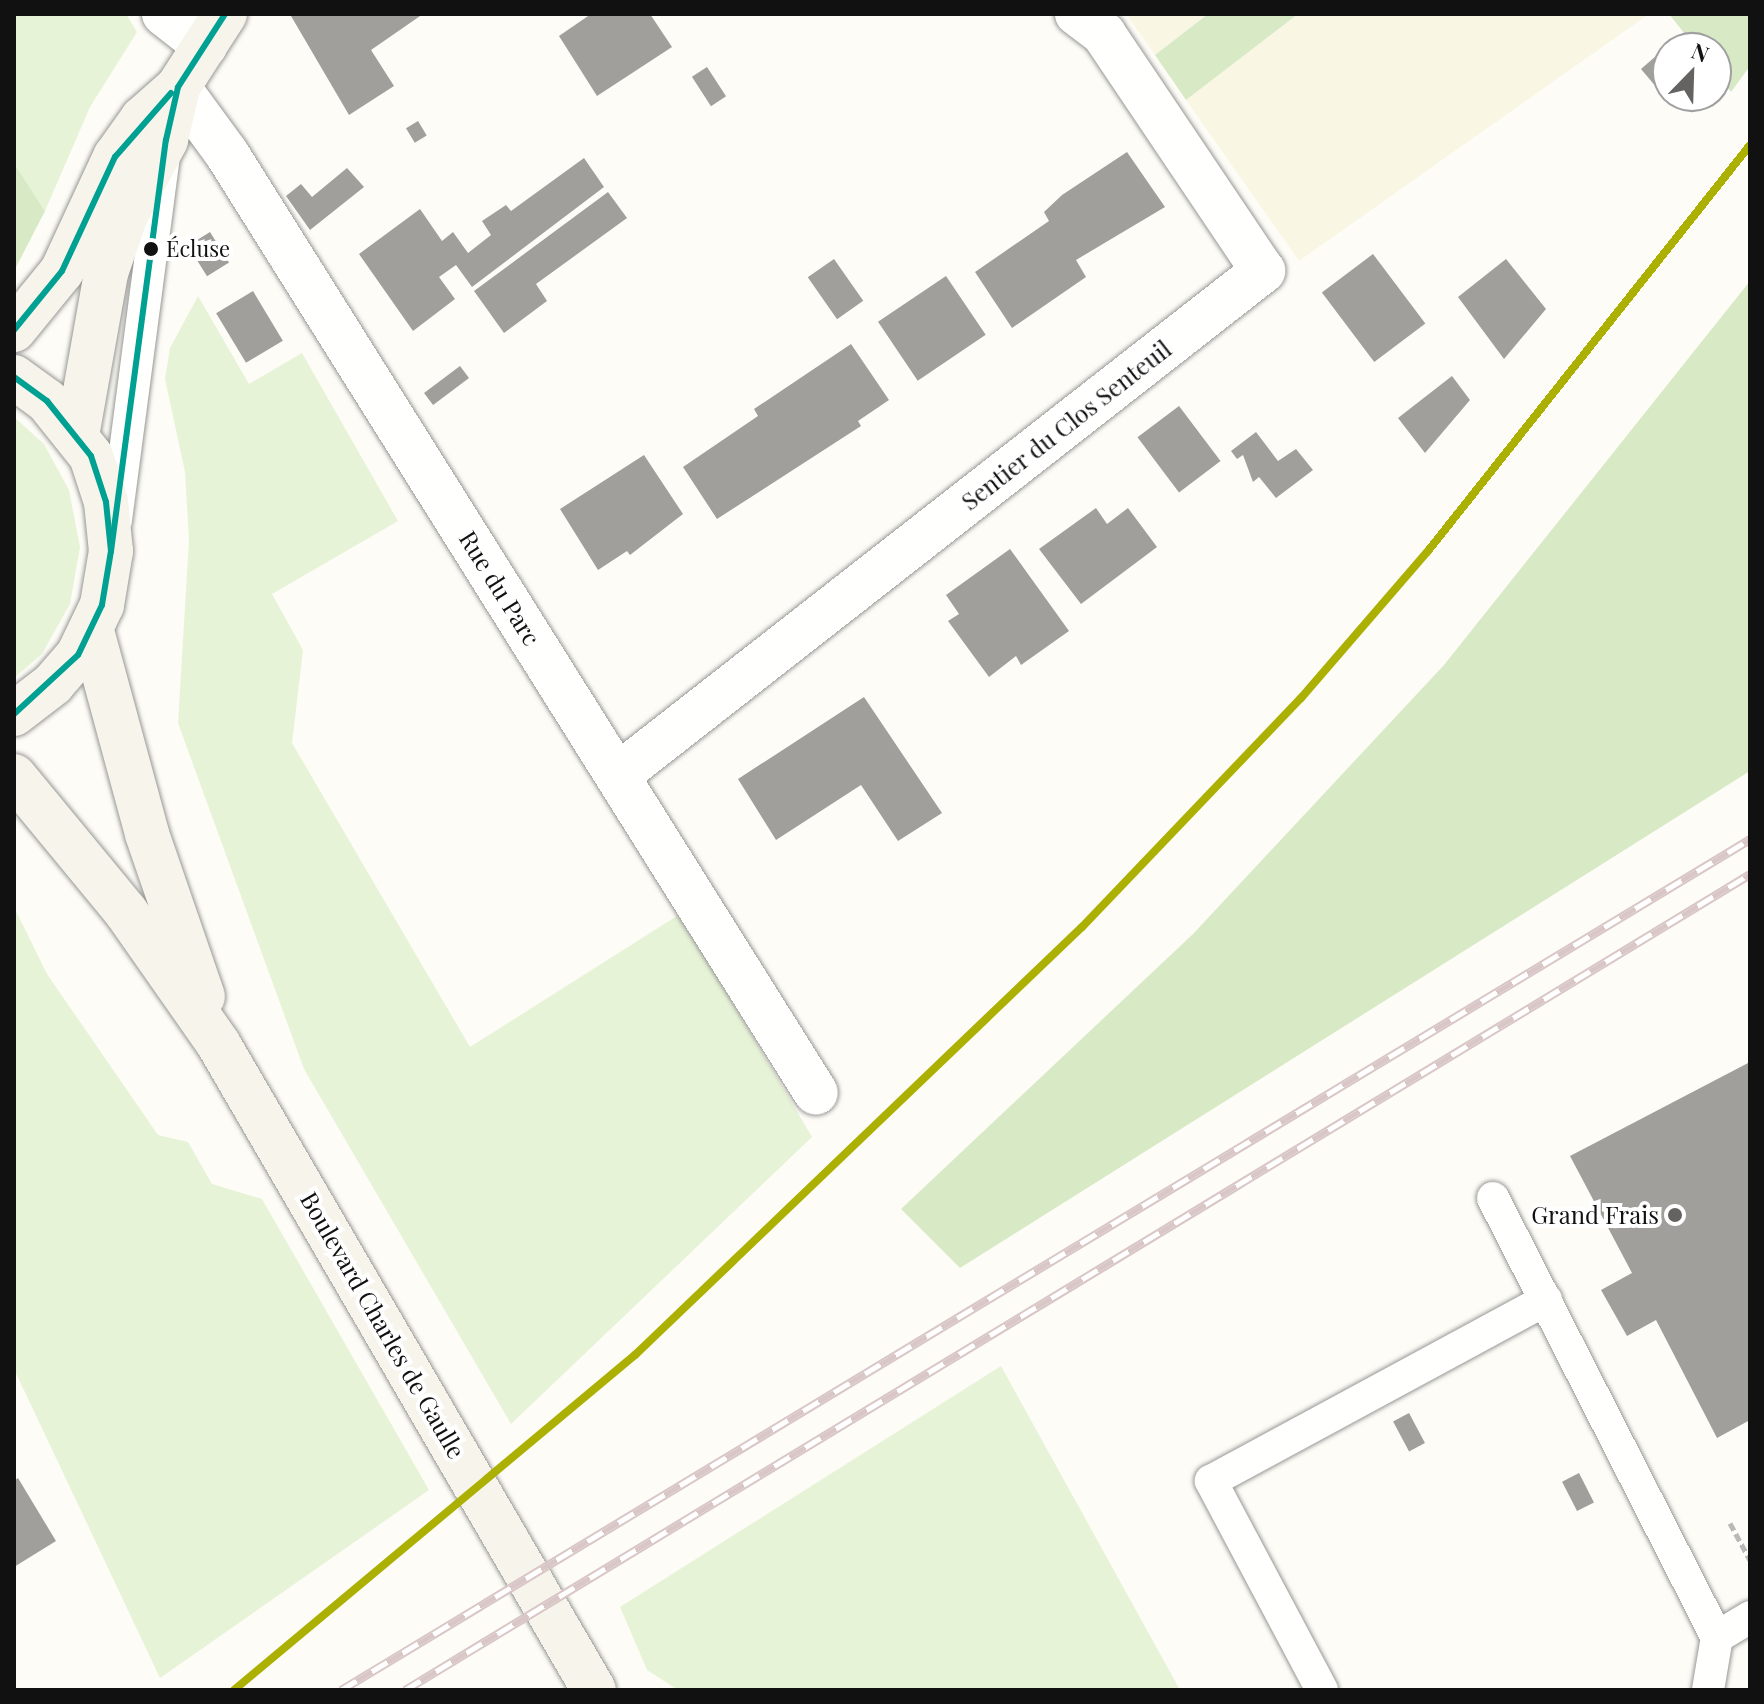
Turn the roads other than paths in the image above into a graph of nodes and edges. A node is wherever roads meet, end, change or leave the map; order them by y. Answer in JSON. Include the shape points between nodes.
{"nodes":[{"id":1,"x":164,"y":14,"type":"edge"},
{"id":2,"x":1077,"y":14,"type":"edge"},
{"id":3,"x":215,"y":30,"type":"edge"},
{"id":4,"x":178,"y":87,"type":"junction"},
{"id":5,"x":166,"y":140,"type":"junction"},
{"id":6,"x":14,"y":330,"type":"edge"},
{"id":7,"x":14,"y":377,"type":"edge"},
{"id":8,"x":77,"y":436,"type":"junction"},
{"id":9,"x":111,"y":551,"type":"junction"},
{"id":10,"x":92,"y":631,"type":"junction"},
{"id":11,"x":14,"y":714,"type":"edge"},
{"id":12,"x":618,"y":775,"type":"junction"},
{"id":13,"x":14,"y":776,"type":"edge"},
{"id":14,"x":219,"y":1045,"type":"junction"},
{"id":15,"x":816,"y":1093,"type":"dead end"},
{"id":16,"x":1493,"y":1198,"type":"dead end"},
{"id":17,"x":1546,"y":1300,"type":"junction"},
{"id":18,"x":1750,"y":1617,"type":"edge"},
{"id":19,"x":1717,"y":1637,"type":"junction"},
{"id":20,"x":594,"y":1690,"type":"edge"},
{"id":21,"x":1322,"y":1690,"type":"edge"},
{"id":22,"x":1708,"y":1690,"type":"edge"}],
"edges":[{"from":1,"to":3,"type":"street"},
{"from":2,"to":12,"type":"street","name":"Sentier du Clos Senteuil","via":[[1104,34],[1263,271]]},
{"from":3,"to":4,"type":"main road"},
{"from":4,"to":5,"type":"main road"},
{"from":4,"to":6,"type":"main road","via":[[142,119],[115,157],[62,271]]},
{"from":4,"to":12,"type":"street","name":"Rue du Parc","via":[[227,154]]},
{"from":5,"to":8,"type":"main road","via":[[126,215],[106,273]]},
{"from":5,"to":9,"type":"lane"},
{"from":7,"to":8,"type":"main road","via":[[47,401]]},
{"from":8,"to":9,"type":"main road","via":[[103,490]]},
{"from":9,"to":10,"type":"main road"},
{"from":10,"to":11,"type":"main road","via":[[53,684]]},
{"from":10,"to":14,"type":"main road","name":"Boulevard Charles de Gaulle","via":[[147,834]]},
{"from":12,"to":15,"type":"street","name":"Rue du Parc"},
{"from":13,"to":14,"type":"main road","name":"Boulevard Charles de Gaulle","via":[[126,912]]},
{"from":14,"to":20,"type":"main road","name":"Boulevard Charles de Gaulle"},
{"from":16,"to":17,"type":"lane"},
{"from":17,"to":19,"type":"lane"},
{"from":17,"to":21,"type":"lane","via":[[1211,1481]]},
{"from":18,"to":19,"type":"lane"},
{"from":19,"to":22,"type":"lane"}]}
